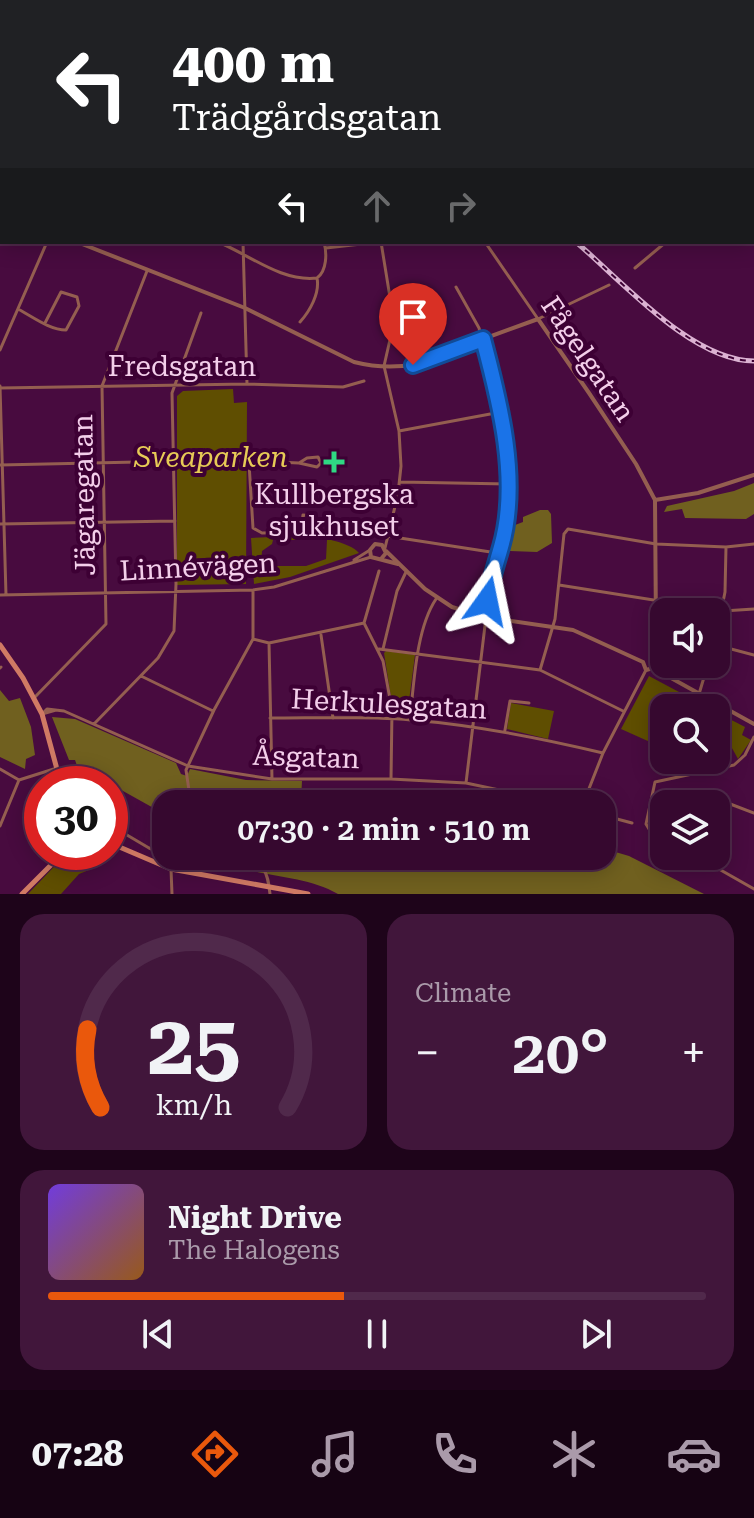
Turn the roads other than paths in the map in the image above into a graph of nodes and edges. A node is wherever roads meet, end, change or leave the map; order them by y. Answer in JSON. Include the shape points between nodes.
{"nodes":[{"id":1,"x":46,"y":244,"type":"edge"},
{"id":2,"x":89,"y":244,"type":"edge"},
{"id":3,"x":223,"y":244,"type":"edge"},
{"id":4,"x":243,"y":244,"type":"edge"},
{"id":5,"x":325,"y":244,"type":"edge"},
{"id":6,"x":362,"y":244,"type":"edge"},
{"id":7,"x":380,"y":244,"type":"edge"},
{"id":8,"x":486,"y":244,"type":"edge"},
{"id":9,"x":664,"y":244,"type":"edge"},
{"id":10,"x":326,"y":248,"type":"junction"},
{"id":11,"x":244,"y":253,"type":"junction"},
{"id":12,"x":635,"y":268,"type":"dead end"},
{"id":13,"x":147,"y":271,"type":"junction"},
{"id":14,"x":317,"y":278,"type":"junction"},
{"id":15,"x":609,"y":285,"type":"dead end"},
{"id":16,"x":456,"y":287,"type":"dead end"},
{"id":17,"x":245,"y":308,"type":"junction"},
{"id":18,"x":18,"y":309,"type":"junction"},
{"id":19,"x":201,"y":313,"type":"dead end"},
{"id":20,"x":538,"y":319,"type":"junction"},
{"id":21,"x":300,"y":322,"type":"dead end"},
{"id":22,"x":45,"y":323,"type":"junction"},
{"id":23,"x":483,"y":339,"type":"junction"},
{"id":24,"x":0,"y":350,"type":"edge"},
{"id":25,"x":384,"y":366,"type":"junction"},
{"id":26,"x":364,"y":381,"type":"dead end"},
{"id":27,"x":247,"y":384,"type":"junction"},
{"id":28,"x":174,"y":385,"type":"junction"},
{"id":29,"x":102,"y":386,"type":"junction"},
{"id":30,"x":0,"y":388,"type":"edge"},
{"id":31,"x":502,"y":412,"type":"junction"},
{"id":32,"x":399,"y":431,"type":"junction"},
{"id":33,"x":174,"y":461,"type":"junction"},
{"id":34,"x":249,"y":462,"type":"junction"},
{"id":35,"x":103,"y":463,"type":"junction"},
{"id":36,"x":299,"y":463,"type":"junction"},
{"id":37,"x":1,"y":465,"type":"edge"},
{"id":38,"x":754,"y":475,"type":"edge"},
{"id":39,"x":400,"y":482,"type":"junction"},
{"id":40,"x":508,"y":484,"type":"junction"},
{"id":41,"x":655,"y":500,"type":"junction"},
{"id":42,"x":175,"y":521,"type":"junction"},
{"id":43,"x":104,"y":523,"type":"junction"},
{"id":44,"x":2,"y":524,"type":"edge"},
{"id":45,"x":301,"y":532,"type":"junction"},
{"id":46,"x":387,"y":536,"type":"junction"},
{"id":47,"x":377,"y":544,"type":"junction"},
{"id":48,"x":656,"y":544,"type":"junction"},
{"id":49,"x":754,"y":544,"type":"edge"},
{"id":50,"x":726,"y":547,"type":"junction"},
{"id":51,"x":370,"y":550,"type":"junction"},
{"id":52,"x":385,"y":550,"type":"junction"},
{"id":53,"x":498,"y":553,"type":"junction"},
{"id":54,"x":371,"y":557,"type":"junction"},
{"id":55,"x":381,"y":559,"type":"junction"},
{"id":56,"x":347,"y":564,"type":"junction"},
{"id":57,"x":400,"y":565,"type":"junction"},
{"id":58,"x":379,"y":571,"type":"dead end"},
{"id":59,"x":407,"y":571,"type":"junction"},
{"id":60,"x":559,"y":585,"type":"junction"},
{"id":61,"x":253,"y":590,"type":"junction"},
{"id":62,"x":175,"y":591,"type":"junction"},
{"id":63,"x":106,"y":593,"type":"junction"},
{"id":64,"x":0,"y":595,"type":"edge"},
{"id":65,"x":6,"y":595,"type":"junction"},
{"id":66,"x":650,"y":598,"type":"edge"},
{"id":67,"x":655,"y":598,"type":"edge"},
{"id":68,"x":724,"y":598,"type":"edge"},
{"id":69,"x":436,"y":599,"type":"junction"},
{"id":70,"x":754,"y":609,"type":"edge"},
{"id":71,"x":730,"y":611,"type":"edge"},
{"id":72,"x":485,"y":617,"type":"junction"},
{"id":73,"x":364,"y":623,"type":"junction"},
{"id":74,"x":554,"y":627,"type":"junction"},
{"id":75,"x":321,"y":633,"type":"junction"},
{"id":76,"x":253,"y":639,"type":"junction"},
{"id":77,"x":269,"y":643,"type":"junction"},
{"id":78,"x":0,"y":645,"type":"edge"},
{"id":79,"x":381,"y":649,"type":"junction"},
{"id":80,"x":730,"y":649,"type":"edge"},
{"id":81,"x":418,"y":653,"type":"junction"},
{"id":82,"x":754,"y":655,"type":"edge"},
{"id":83,"x":650,"y":660,"type":"edge"},
{"id":84,"x":480,"y":662,"type":"junction"},
{"id":85,"x":643,"y":662,"type":"junction"},
{"id":86,"x":650,"y":669,"type":"edge"},
{"id":87,"x":540,"y":670,"type":"junction"},
{"id":88,"x":646,"y":670,"type":"junction"},
{"id":89,"x":140,"y":676,"type":"junction"},
{"id":90,"x":671,"y":678,"type":"edge"},
{"id":91,"x":704,"y":678,"type":"edge"},
{"id":92,"x":699,"y":694,"type":"joint"},
{"id":93,"x":34,"y":698,"type":"junction"},
{"id":94,"x":529,"y":703,"type":"dead end"},
{"id":95,"x":213,"y":711,"type":"junction"},
{"id":96,"x":623,"y":711,"type":"junction"},
{"id":97,"x":730,"y":711,"type":"edge"},
{"id":98,"x":42,"y":714,"type":"junction"},
{"id":99,"x":270,"y":718,"type":"junction"},
{"id":100,"x":333,"y":718,"type":"junction"},
{"id":101,"x":391,"y":719,"type":"junction"},
{"id":102,"x":410,"y":719,"type":"junction"},
{"id":103,"x":94,"y":724,"type":"junction"},
{"id":104,"x":754,"y":724,"type":"edge"},
{"id":105,"x":473,"y":726,"type":"junction"},
{"id":106,"x":505,"y":731,"type":"junction"},
{"id":107,"x":754,"y":737,"type":"edge"},
{"id":108,"x":603,"y":753,"type":"junction"},
{"id":109,"x":56,"y":766,"type":"edge"},
{"id":110,"x":188,"y":766,"type":"junction"},
{"id":111,"x":0,"y":769,"type":"edge"},
{"id":112,"x":24,"y":778,"type":"edge"},
{"id":113,"x":272,"y":779,"type":"junction"},
{"id":114,"x":391,"y":779,"type":"junction"},
{"id":115,"x":19,"y":780,"type":"junction"},
{"id":116,"x":466,"y":783,"type":"junction"},
{"id":117,"x":189,"y":790,"type":"edge"},
{"id":118,"x":499,"y":790,"type":"edge"},
{"id":119,"x":588,"y":790,"type":"edge"},
{"id":120,"x":653,"y":790,"type":"edge"},
{"id":121,"x":730,"y":804,"type":"edge"},
{"id":122,"x":650,"y":806,"type":"edge"},
{"id":123,"x":754,"y":813,"type":"edge"},
{"id":124,"x":616,"y":819,"type":"edge"},
{"id":125,"x":632,"y":823,"type":"dead end"},
{"id":126,"x":0,"y":826,"type":"edge"},
{"id":127,"x":650,"y":829,"type":"edge"},
{"id":128,"x":128,"y":836,"type":"edge"},
{"id":129,"x":152,"y":849,"type":"edge"},
{"id":130,"x":128,"y":851,"type":"edge"},
{"id":131,"x":152,"y":861,"type":"edge"},
{"id":132,"x":46,"y":870,"type":"edge"},
{"id":133,"x":171,"y":870,"type":"edge"},
{"id":134,"x":175,"y":870,"type":"edge"},
{"id":135,"x":264,"y":870,"type":"edge"},
{"id":136,"x":721,"y":870,"type":"edge"},
{"id":137,"x":754,"y":889,"type":"edge"},
{"id":138,"x":269,"y":891,"type":"edge"},
{"id":139,"x":22,"y":894,"type":"edge"},
{"id":140,"x":172,"y":894,"type":"edge"},
{"id":141,"x":308,"y":894,"type":"edge"}],
"edges":[{"from":1,"to":18,"type":"street"},
{"from":2,"to":13,"type":"street"},
{"from":3,"to":11,"type":"street"},
{"from":4,"to":11,"type":"street"},
{"from":5,"to":10,"type":"street"},
{"from":6,"to":10,"type":"street"},
{"from":7,"to":25,"type":"street","via":[[394,322]]},
{"from":8,"to":20,"type":"street","name":"Fågelgatan"},
{"from":9,"to":12,"type":"street"},
{"from":10,"to":14,"type":"street","via":[[323,273]]},
{"from":11,"to":14,"type":"street","via":[[282,273]]},
{"from":11,"to":17,"type":"street"},
{"from":13,"to":17,"type":"street"},
{"from":13,"to":29,"type":"street","name":"Jägaregatan"},
{"from":14,"to":21,"type":"street","via":[[317,292]]},
{"from":15,"to":20,"type":"street"},
{"from":16,"to":23,"type":"street"},
{"from":17,"to":25,"type":"street","via":[[354,362]]},
{"from":17,"to":27,"type":"street"},
{"from":18,"to":22,"type":"street"},
{"from":18,"to":24,"type":"street"},
{"from":19,"to":28,"type":"street"},
{"from":20,"to":23,"type":"street"},
{"from":20,"to":41,"type":"street","name":"Fågelgatan"},
{"from":22,"to":22,"type":"street","via":[[66,330],[79,306],[77,297],[61,292]]},
{"from":23,"to":25,"type":"street","via":[[415,364]]},
{"from":23,"to":31,"type":"street"},
{"from":25,"to":32,"type":"street"},
{"from":26,"to":27,"type":"street","name":"Fredsgatan","via":[[343,387]]},
{"from":27,"to":28,"type":"street","name":"Fredsgatan"},
{"from":28,"to":29,"type":"street","name":"Fredsgatan"},
{"from":28,"to":33,"type":"street"},
{"from":29,"to":30,"type":"street","name":"Fredsgatan"},
{"from":29,"to":35,"type":"street","name":"Jägaregatan"},
{"from":30,"to":37,"type":"street"},
{"from":31,"to":32,"type":"street"},
{"from":31,"to":40,"type":"street"},
{"from":32,"to":39,"type":"street"},
{"from":33,"to":34,"type":"street"},
{"from":33,"to":35,"type":"street"},
{"from":33,"to":42,"type":"street"},
{"from":34,"to":36,"type":"street"},
{"from":34,"to":45,"type":"street","via":[[253,528],[262,533]]},
{"from":35,"to":37,"type":"street"},
{"from":35,"to":43,"type":"street","name":"Jägaregatan"},
{"from":36,"to":36,"type":"street","via":[[315,456],[321,463],[317,467]]},
{"from":37,"to":44,"type":"street"},
{"from":38,"to":41,"type":"street"},
{"from":39,"to":40,"type":"street"},
{"from":39,"to":46,"type":"street"},
{"from":40,"to":53,"type":"street"},
{"from":41,"to":48,"type":"street"},
{"from":42,"to":43,"type":"street"},
{"from":42,"to":62,"type":"street"},
{"from":43,"to":44,"type":"street"},
{"from":43,"to":63,"type":"street","name":"Jägaregatan"},
{"from":44,"to":65,"type":"street"},
{"from":45,"to":45,"type":"street","via":[[315,531],[314,516],[303,515]]},
{"from":46,"to":47,"type":"street"},
{"from":46,"to":52,"type":"street"},
{"from":46,"to":53,"type":"street"},
{"from":47,"to":51,"type":"street"},
{"from":47,"to":52,"type":"street"},
{"from":48,"to":50,"type":"street"},
{"from":48,"to":60,"type":"street","via":[[568,529]]},
{"from":48,"to":67,"type":"street"},
{"from":49,"to":50,"type":"street"},
{"from":50,"to":68,"type":"street"},
{"from":51,"to":54,"type":"street"},
{"from":51,"to":56,"type":"street","name":"Linnévägen"},
{"from":52,"to":55,"type":"street"},
{"from":52,"to":57,"type":"street"},
{"from":53,"to":72,"type":"street"},
{"from":54,"to":55,"type":"street"},
{"from":54,"to":56,"type":"street","name":"Linnévägen"},
{"from":55,"to":57,"type":"street"},
{"from":56,"to":61,"type":"street","name":"Linnévägen"},
{"from":57,"to":59,"type":"street"},
{"from":58,"to":73,"type":"street"},
{"from":59,"to":69,"type":"street"},
{"from":59,"to":79,"type":"street"},
{"from":60,"to":66,"type":"street"},
{"from":60,"to":74,"type":"street"},
{"from":61,"to":62,"type":"street","name":"Linnévägen"},
{"from":61,"to":76,"type":"street"},
{"from":62,"to":63,"type":"street","name":"Linnévägen"},
{"from":62,"to":89,"type":"street","via":[[169,642]]},
{"from":63,"to":65,"type":"street","name":"Linnévägen"},
{"from":63,"to":93,"type":"street","name":"Jägaregatan","via":[[104,628]]},
{"from":64,"to":65,"type":"street","name":"Linnévägen"},
{"from":69,"to":72,"type":"street"},
{"from":69,"to":81,"type":"street"},
{"from":70,"to":71,"type":"street"},
{"from":72,"to":74,"type":"street"},
{"from":72,"to":84,"type":"street"},
{"from":73,"to":75,"type":"street"},
{"from":73,"to":79,"type":"street"},
{"from":74,"to":85,"type":"street","via":[[581,632]]},
{"from":74,"to":87,"type":"street"},
{"from":75,"to":77,"type":"street"},
{"from":75,"to":100,"type":"street"},
{"from":76,"to":77,"type":"street"},
{"from":76,"to":95,"type":"street"},
{"from":77,"to":99,"type":"street"},
{"from":78,"to":93,"type":"main road"},
{"from":79,"to":81,"type":"street"},
{"from":79,"to":101,"type":"street"},
{"from":80,"to":82,"type":"street"},
{"from":81,"to":84,"type":"street"},
{"from":81,"to":102,"type":"street"},
{"from":83,"to":85,"type":"street"},
{"from":84,"to":87,"type":"street"},
{"from":84,"to":105,"type":"street"},
{"from":85,"to":88,"type":"street"},
{"from":86,"to":88,"type":"street"},
{"from":87,"to":96,"type":"street"},
{"from":88,"to":96,"type":"street"},
{"from":89,"to":95,"type":"street"},
{"from":89,"to":103,"type":"street"},
{"from":90,"to":92,"type":"street"},
{"from":91,"to":92,"type":"street"},
{"from":93,"to":98,"type":"main road"},
{"from":94,"to":106,"type":"street","name":"Herkulesgatan","via":[[509,703]]},
{"from":95,"to":110,"type":"street"},
{"from":96,"to":108,"type":"street"},
{"from":97,"to":104,"type":"street"},
{"from":98,"to":103,"type":"street","name":"Åsgatan","via":[[56,710]]},
{"from":98,"to":109,"type":"main road"},
{"from":99,"to":100,"type":"street","name":"Herkulesgatan"},
{"from":99,"to":113,"type":"street"},
{"from":100,"to":101,"type":"street","name":"Herkulesgatan"},
{"from":101,"to":102,"type":"street","name":"Herkulesgatan"},
{"from":101,"to":114,"type":"street"},
{"from":102,"to":105,"type":"street","name":"Herkulesgatan"},
{"from":103,"to":110,"type":"street","name":"Åsgatan"},
{"from":105,"to":106,"type":"street","name":"Herkulesgatan"},
{"from":105,"to":116,"type":"street"},
{"from":106,"to":108,"type":"street","name":"Herkulesgatan"},
{"from":107,"to":120,"type":"street","via":[[734,765],[655,782]]},
{"from":108,"to":119,"type":"street"},
{"from":110,"to":113,"type":"street","name":"Åsgatan"},
{"from":110,"to":117,"type":"street"},
{"from":111,"to":115,"type":"street"},
{"from":112,"to":115,"type":"street"},
{"from":113,"to":114,"type":"street","name":"Åsgatan"},
{"from":114,"to":116,"type":"street","name":"Åsgatan"},
{"from":115,"to":126,"type":"street"},
{"from":116,"to":118,"type":"street","name":"Åsgatan"},
{"from":121,"to":123,"type":"street"},
{"from":122,"to":127,"type":"street"},
{"from":124,"to":125,"type":"street"},
{"from":128,"to":129,"type":"street"},
{"from":130,"to":131,"type":"main road"},
{"from":132,"to":139,"type":"main road"},
{"from":133,"to":140,"type":"street"},
{"from":134,"to":138,"type":"main road"},
{"from":135,"to":138,"type":"street"},
{"from":136,"to":137,"type":"street"},
{"from":138,"to":141,"type":"main road"}]}
